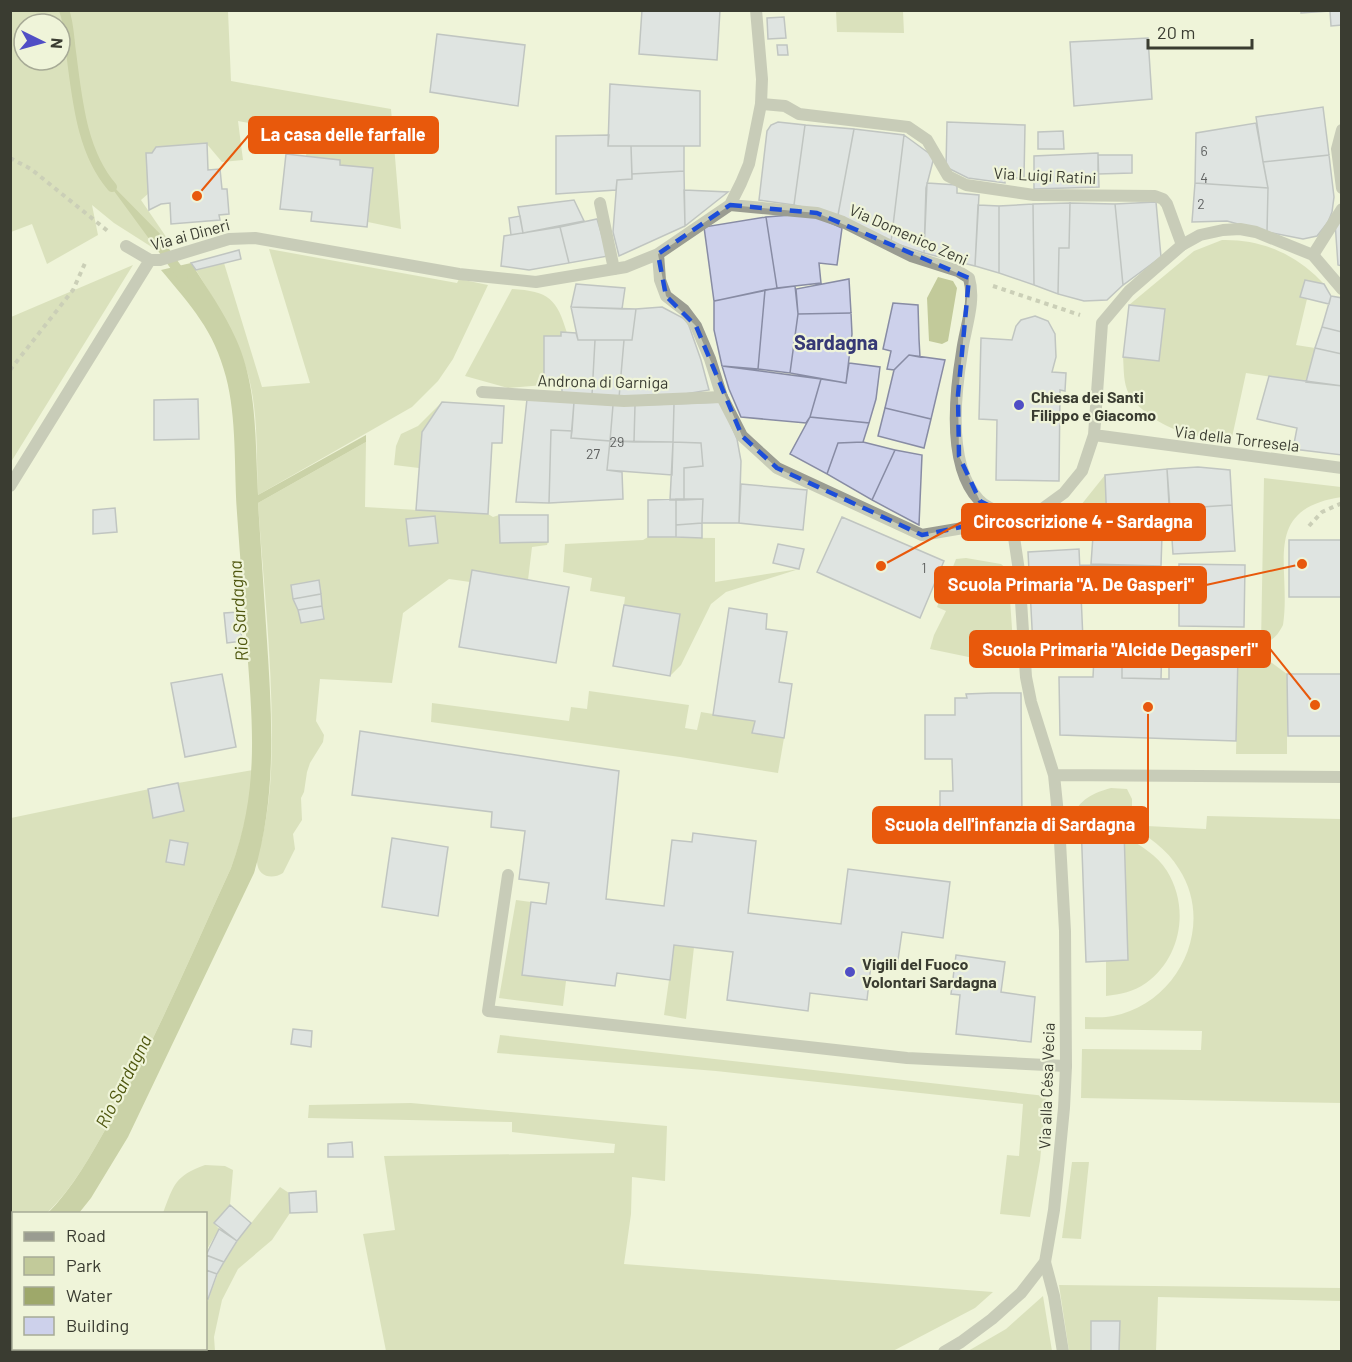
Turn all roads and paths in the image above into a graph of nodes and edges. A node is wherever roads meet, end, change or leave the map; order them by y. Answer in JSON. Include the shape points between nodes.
{"nodes":[{"id":1,"x":756,"y":10,"type":"edge"},
{"id":2,"x":761,"y":104,"type":"junction"},
{"id":3,"x":1341,"y":130,"type":"edge"},
{"id":4,"x":10,"y":158,"type":"edge"},
{"id":5,"x":1341,"y":188,"type":"edge"},
{"id":6,"x":600,"y":203,"type":"dead end"},
{"id":7,"x":730,"y":205,"type":"junction"},
{"id":8,"x":1341,"y":209,"type":"edge"},
{"id":9,"x":1182,"y":245,"type":"junction"},
{"id":10,"x":126,"y":246,"type":"joint"},
{"id":11,"x":658,"y":254,"type":"junction"},
{"id":12,"x":1313,"y":255,"type":"junction"},
{"id":13,"x":155,"y":260,"type":"junction"},
{"id":14,"x":86,"y":261,"type":"dead end"},
{"id":15,"x":614,"y":269,"type":"junction"},
{"id":16,"x":969,"y":278,"type":"junction"},
{"id":17,"x":1341,"y":289,"type":"edge"},
{"id":18,"x":1102,"y":322,"type":"junction"},
{"id":19,"x":10,"y":369,"type":"edge"},
{"id":20,"x":482,"y":392,"type":"dead end"},
{"id":21,"x":722,"y":397,"type":"junction"},
{"id":22,"x":1094,"y":435,"type":"junction"},
{"id":23,"x":1341,"y":468,"type":"edge"},
{"id":24,"x":10,"y":486,"type":"edge"},
{"id":25,"x":1341,"y":504,"type":"edge"},
{"id":26,"x":1011,"y":517,"type":"junction"},
{"id":27,"x":1309,"y":526,"type":"dead end"},
{"id":28,"x":1054,"y":775,"type":"junction"},
{"id":29,"x":1341,"y":777,"type":"edge"},
{"id":30,"x":508,"y":875,"type":"dead end"},
{"id":31,"x":1066,"y":1066,"type":"junction"},
{"id":32,"x":1045,"y":1262,"type":"junction"},
{"id":33,"x":944,"y":1352,"type":"edge"},
{"id":34,"x":1063,"y":1352,"type":"edge"}],
"edges":[{"from":1,"to":2,"type":"street"},
{"from":2,"to":7,"type":"street","via":[[749,164]]},
{"from":2,"to":9,"type":"street","name":"Via Luigi Ratini","via":[[785,106],[798,114],[908,127],[927,140],[948,176],[966,185],[1034,195],[1155,196],[1167,204]]},
{"from":3,"to":5,"type":"street","via":[[1337,149]]},
{"from":4,"to":10,"type":"path","via":[[31,170]]},
{"from":6,"to":15,"type":"street"},
{"from":7,"to":11,"type":"street","name":"Via ai Dineri"},
{"from":7,"to":16,"type":"street","name":"Via Domenico Zeni","via":[[817,213]]},
{"from":8,"to":12,"type":"street"},
{"from":9,"to":12,"type":"street","via":[[1200,235],[1240,230]]},
{"from":9,"to":18,"type":"street","via":[[1118,302]]},
{"from":10,"to":13,"type":"street"},
{"from":11,"to":15,"type":"street","name":"Via ai Dineri"},
{"from":11,"to":21,"type":"street","via":[[666,296],[696,326]]},
{"from":12,"to":17,"type":"street"},
{"from":13,"to":15,"type":"street","name":"Via ai Dineri","via":[[229,239],[255,238],[459,274],[536,282]]},
{"from":13,"to":24,"type":"street","name":"Via ai Dineri"},
{"from":14,"to":19,"type":"path","via":[[73,290]]},
{"from":16,"to":18,"type":"path"},
{"from":16,"to":26,"type":"street","via":[[972,291],[956,427],[959,456],[964,476],[980,501]]},
{"from":18,"to":22,"type":"street"},
{"from":20,"to":21,"type":"street","name":"Androna di Garniga","via":[[624,401]]},
{"from":21,"to":26,"type":"street","via":[[742,435],[777,468],[922,535]]},
{"from":22,"to":23,"type":"street","name":"Via della Torresela"},
{"from":22,"to":26,"type":"street","via":[[1082,471],[1064,494],[1042,509]]},
{"from":25,"to":27,"type":"path","via":[[1322,512]]},
{"from":26,"to":28,"type":"street","name":"Via alla Césa Vècia","via":[[1026,677]]},
{"from":28,"to":29,"type":"street"},
{"from":28,"to":31,"type":"street","name":"Via alla Césa Vècia","via":[[1062,858]]},
{"from":30,"to":31,"type":"street","via":[[488,1011],[907,1058]]},
{"from":31,"to":32,"type":"street","name":"Via alla Césa Vècia","via":[[1054,1210]]},
{"from":32,"to":33,"type":"street","name":"Via alla Césa Vècia","via":[[1021,1293],[992,1319]]},
{"from":32,"to":34,"type":"street"}]}
